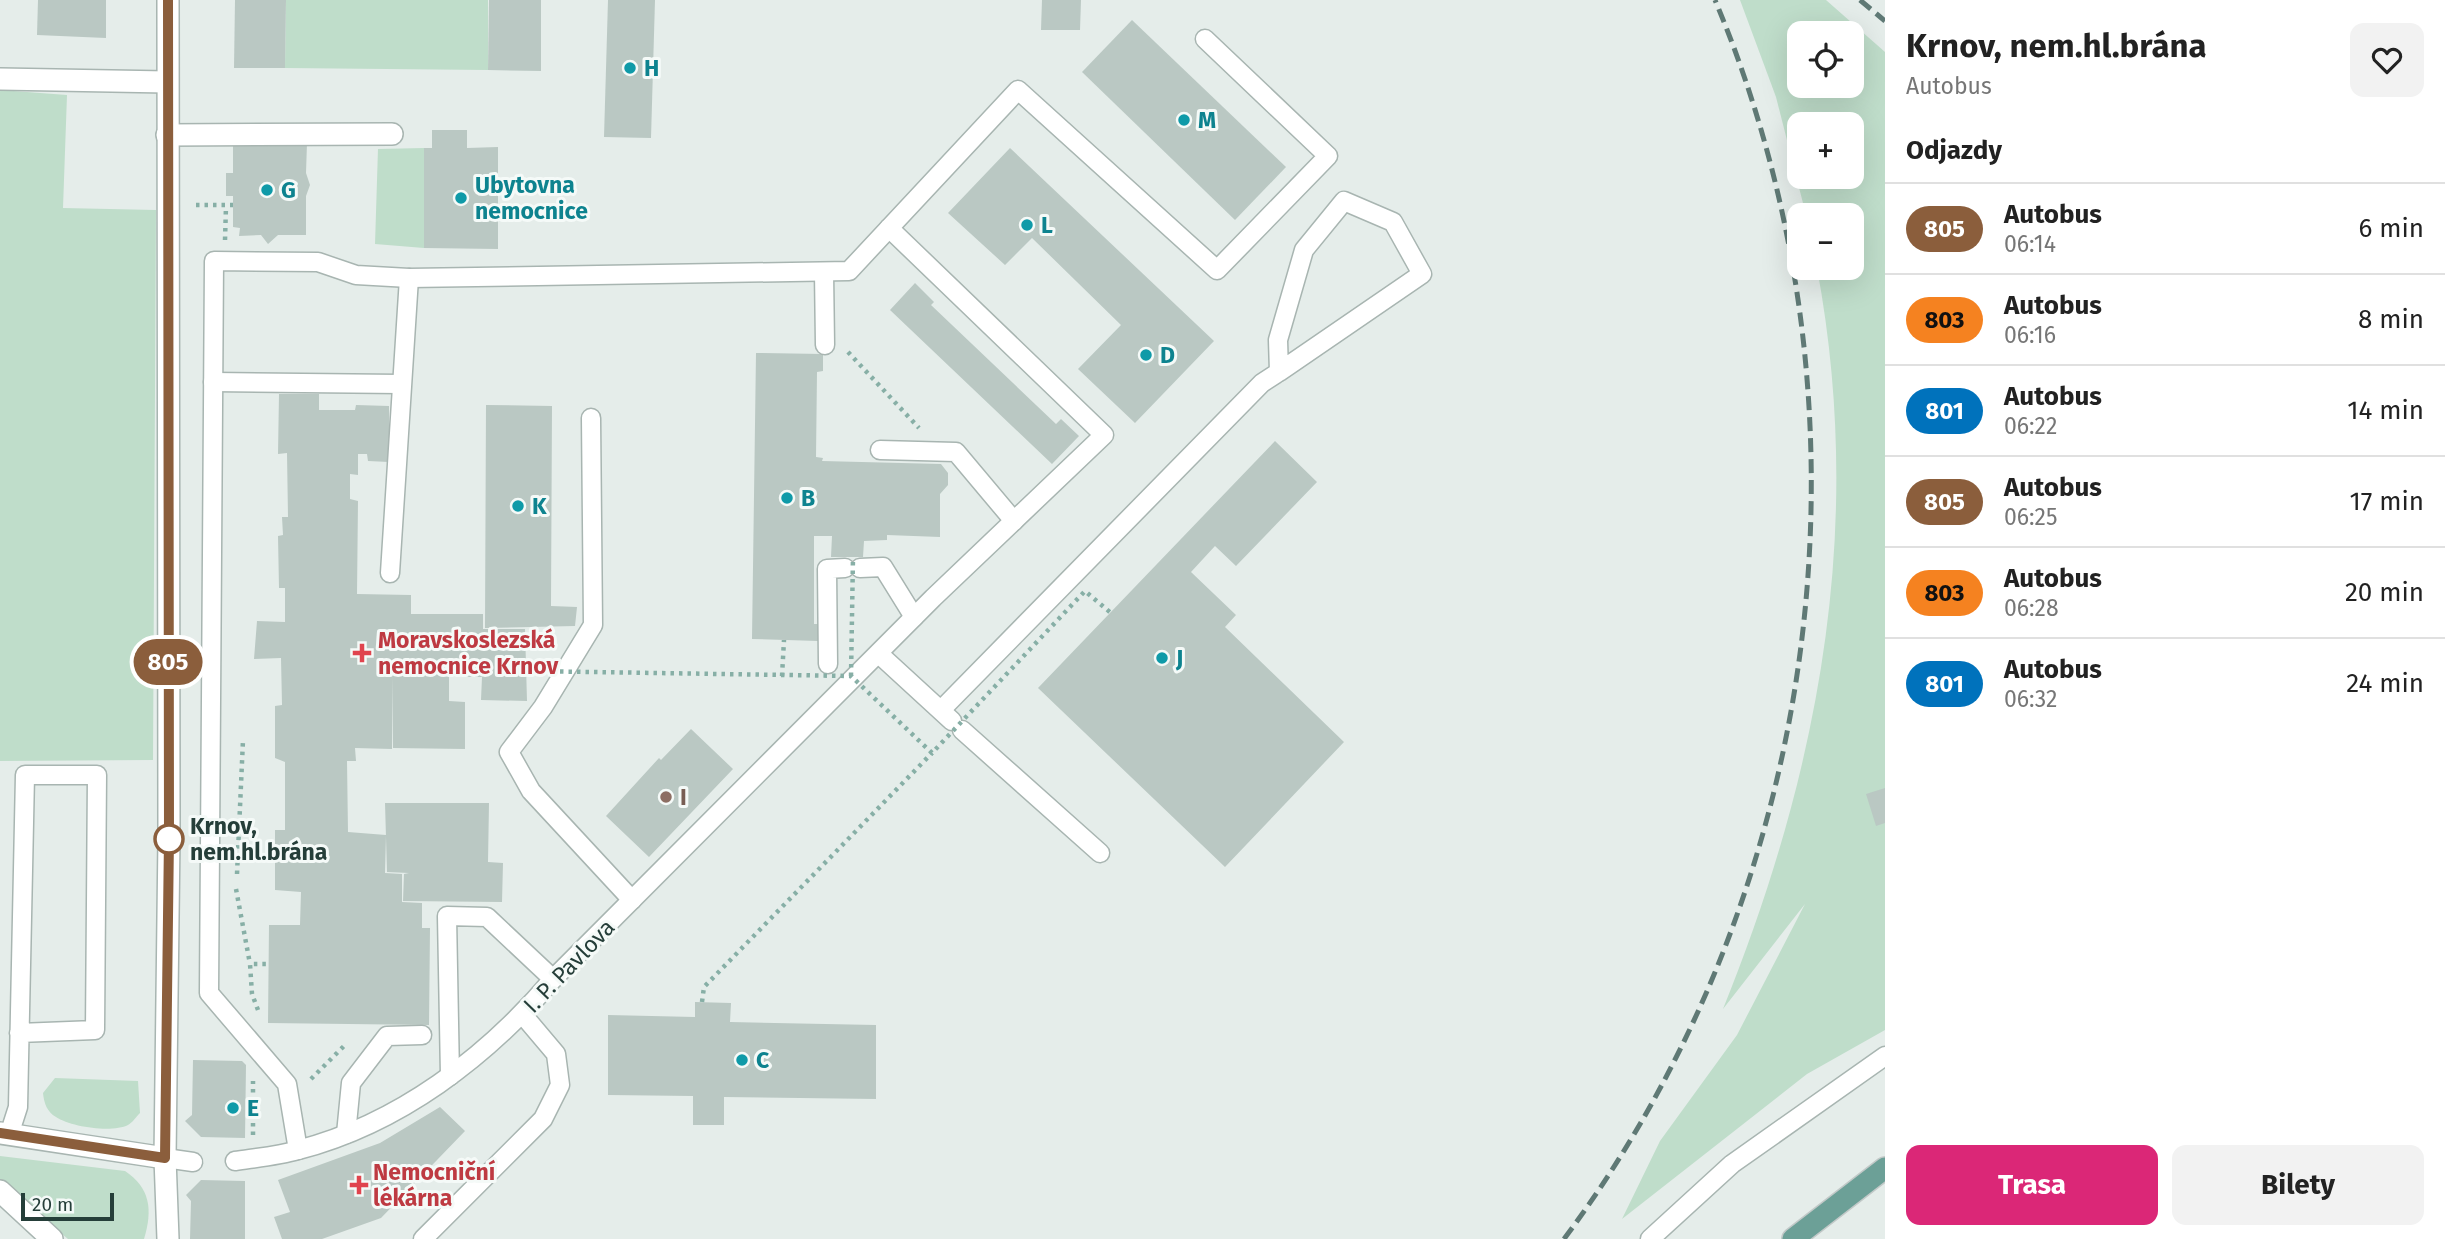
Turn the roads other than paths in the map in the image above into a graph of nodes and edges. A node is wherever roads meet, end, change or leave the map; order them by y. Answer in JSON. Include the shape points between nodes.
{"nodes":[{"id":1,"x":168,"y":0,"type":"edge"},
{"id":2,"x":1205,"y":39,"type":"dead end"},
{"id":3,"x":0,"y":79,"type":"edge"},
{"id":4,"x":167,"y":82,"type":"junction"},
{"id":5,"x":392,"y":134,"type":"dead end"},
{"id":6,"x":167,"y":135,"type":"junction"},
{"id":7,"x":889,"y":228,"type":"junction"},
{"id":8,"x":824,"y":272,"type":"junction"},
{"id":9,"x":409,"y":278,"type":"junction"},
{"id":10,"x":825,"y":336,"type":"road end"},
{"id":11,"x":1279,"y":372,"type":"junction"},
{"id":12,"x":213,"y":382,"type":"junction"},
{"id":13,"x":401,"y":384,"type":"junction"},
{"id":14,"x":592,"y":418,"type":"dead end"},
{"id":15,"x":880,"y":450,"type":"dead end"},
{"id":16,"x":1013,"y":521,"type":"junction"},
{"id":17,"x":390,"y":573,"type":"dead end"},
{"id":18,"x":914,"y":617,"type":"junction"},
{"id":19,"x":879,"y":654,"type":"junction"},
{"id":20,"x":828,"y":664,"type":"dead end"},
{"id":21,"x":952,"y":720,"type":"junction"},
{"id":22,"x":1100,"y":853,"type":"dead end"},
{"id":23,"x":632,"y":900,"type":"junction"},
{"id":24,"x":553,"y":979,"type":"junction"},
{"id":25,"x":523,"y":1015,"type":"junction"},
{"id":26,"x":19,"y":1033,"type":"junction"},
{"id":27,"x":422,"y":1035,"type":"dead end"},
{"id":28,"x":1885,"y":1056,"type":"edge"},
{"id":29,"x":450,"y":1076,"type":"junction"},
{"id":30,"x":346,"y":1133,"type":"junction"},
{"id":31,"x":5,"y":1134,"type":"edge"},
{"id":32,"x":298,"y":1150,"type":"junction"},
{"id":33,"x":165,"y":1158,"type":"junction"},
{"id":34,"x":193,"y":1161,"type":"dead end"},
{"id":35,"x":234,"y":1161,"type":"dead end"},
{"id":36,"x":1885,"y":1168,"type":"edge"},
{"id":37,"x":0,"y":1191,"type":"edge"},
{"id":38,"x":52,"y":1239,"type":"edge"},
{"id":39,"x":168,"y":1239,"type":"edge"},
{"id":40,"x":423,"y":1239,"type":"edge"},
{"id":41,"x":1650,"y":1239,"type":"edge"},
{"id":42,"x":1793,"y":1239,"type":"edge"}],
"edges":[{"from":1,"to":4,"type":"street"},
{"from":2,"to":7,"type":"lane","via":[[1328,156],[1217,270],[1018,90]]},
{"from":3,"to":4,"type":"street"},
{"from":4,"to":6,"type":"street"},
{"from":5,"to":6,"type":"street"},
{"from":6,"to":33,"type":"street"},
{"from":7,"to":8,"type":"lane","via":[[849,271]]},
{"from":7,"to":16,"type":"lane","name":"I. P. Pavlova","via":[[1104,435]]},
{"from":8,"to":9,"type":"lane"},
{"from":8,"to":10,"type":"lane"},
{"from":9,"to":12,"type":"lane","via":[[356,275],[318,261],[214,261]]},
{"from":9,"to":13,"type":"lane"},
{"from":11,"to":11,"type":"lane","via":[[1422,274],[1393,222],[1344,201],[1304,250],[1278,340]]},
{"from":11,"to":21,"type":"lane","via":[[1262,383]]},
{"from":12,"to":13,"type":"lane"},
{"from":12,"to":32,"type":"lane","via":[[209,993],[287,1084]]},
{"from":13,"to":17,"type":"lane"},
{"from":14,"to":23,"type":"lane","via":[[593,625],[543,707],[509,752],[531,791]]},
{"from":15,"to":16,"type":"lane","via":[[956,452]]},
{"from":16,"to":18,"type":"lane","name":"I. P. Pavlova"},
{"from":18,"to":19,"type":"lane","name":"I. P. Pavlova"},
{"from":18,"to":20,"type":"lane","via":[[883,566],[853,564],[827,569]]},
{"from":19,"to":21,"type":"lane"},
{"from":19,"to":23,"type":"lane","name":"I. P. Pavlova","via":[[840,686]]},
{"from":21,"to":22,"type":"lane"},
{"from":23,"to":24,"type":"lane","name":"I. P. Pavlova"},
{"from":24,"to":25,"type":"lane","name":"I. P. Pavlova"},
{"from":24,"to":29,"type":"lane","via":[[487,917],[447,916]]},
{"from":25,"to":29,"type":"lane","name":"I. P. Pavlova"},
{"from":25,"to":40,"type":"lane","via":[[556,1054],[560,1085],[543,1119]]},
{"from":26,"to":26,"type":"lane","via":[[25,775],[97,775],[95,1030]]},
{"from":26,"to":31,"type":"lane","via":[[18,1107]]},
{"from":27,"to":30,"type":"lane","via":[[387,1036],[351,1083]]},
{"from":28,"to":41,"type":"lane","via":[[1732,1164]]},
{"from":29,"to":30,"type":"lane","name":"I. P. Pavlova","via":[[397,1111]]},
{"from":30,"to":32,"type":"lane","name":"I. P. Pavlova"},
{"from":31,"to":33,"type":"street"},
{"from":32,"to":35,"type":"lane","name":"I. P. Pavlova"},
{"from":33,"to":34,"type":"lane"},
{"from":33,"to":39,"type":"street"},
{"from":36,"to":42,"type":"main road"},
{"from":37,"to":38,"type":"street"}]}
